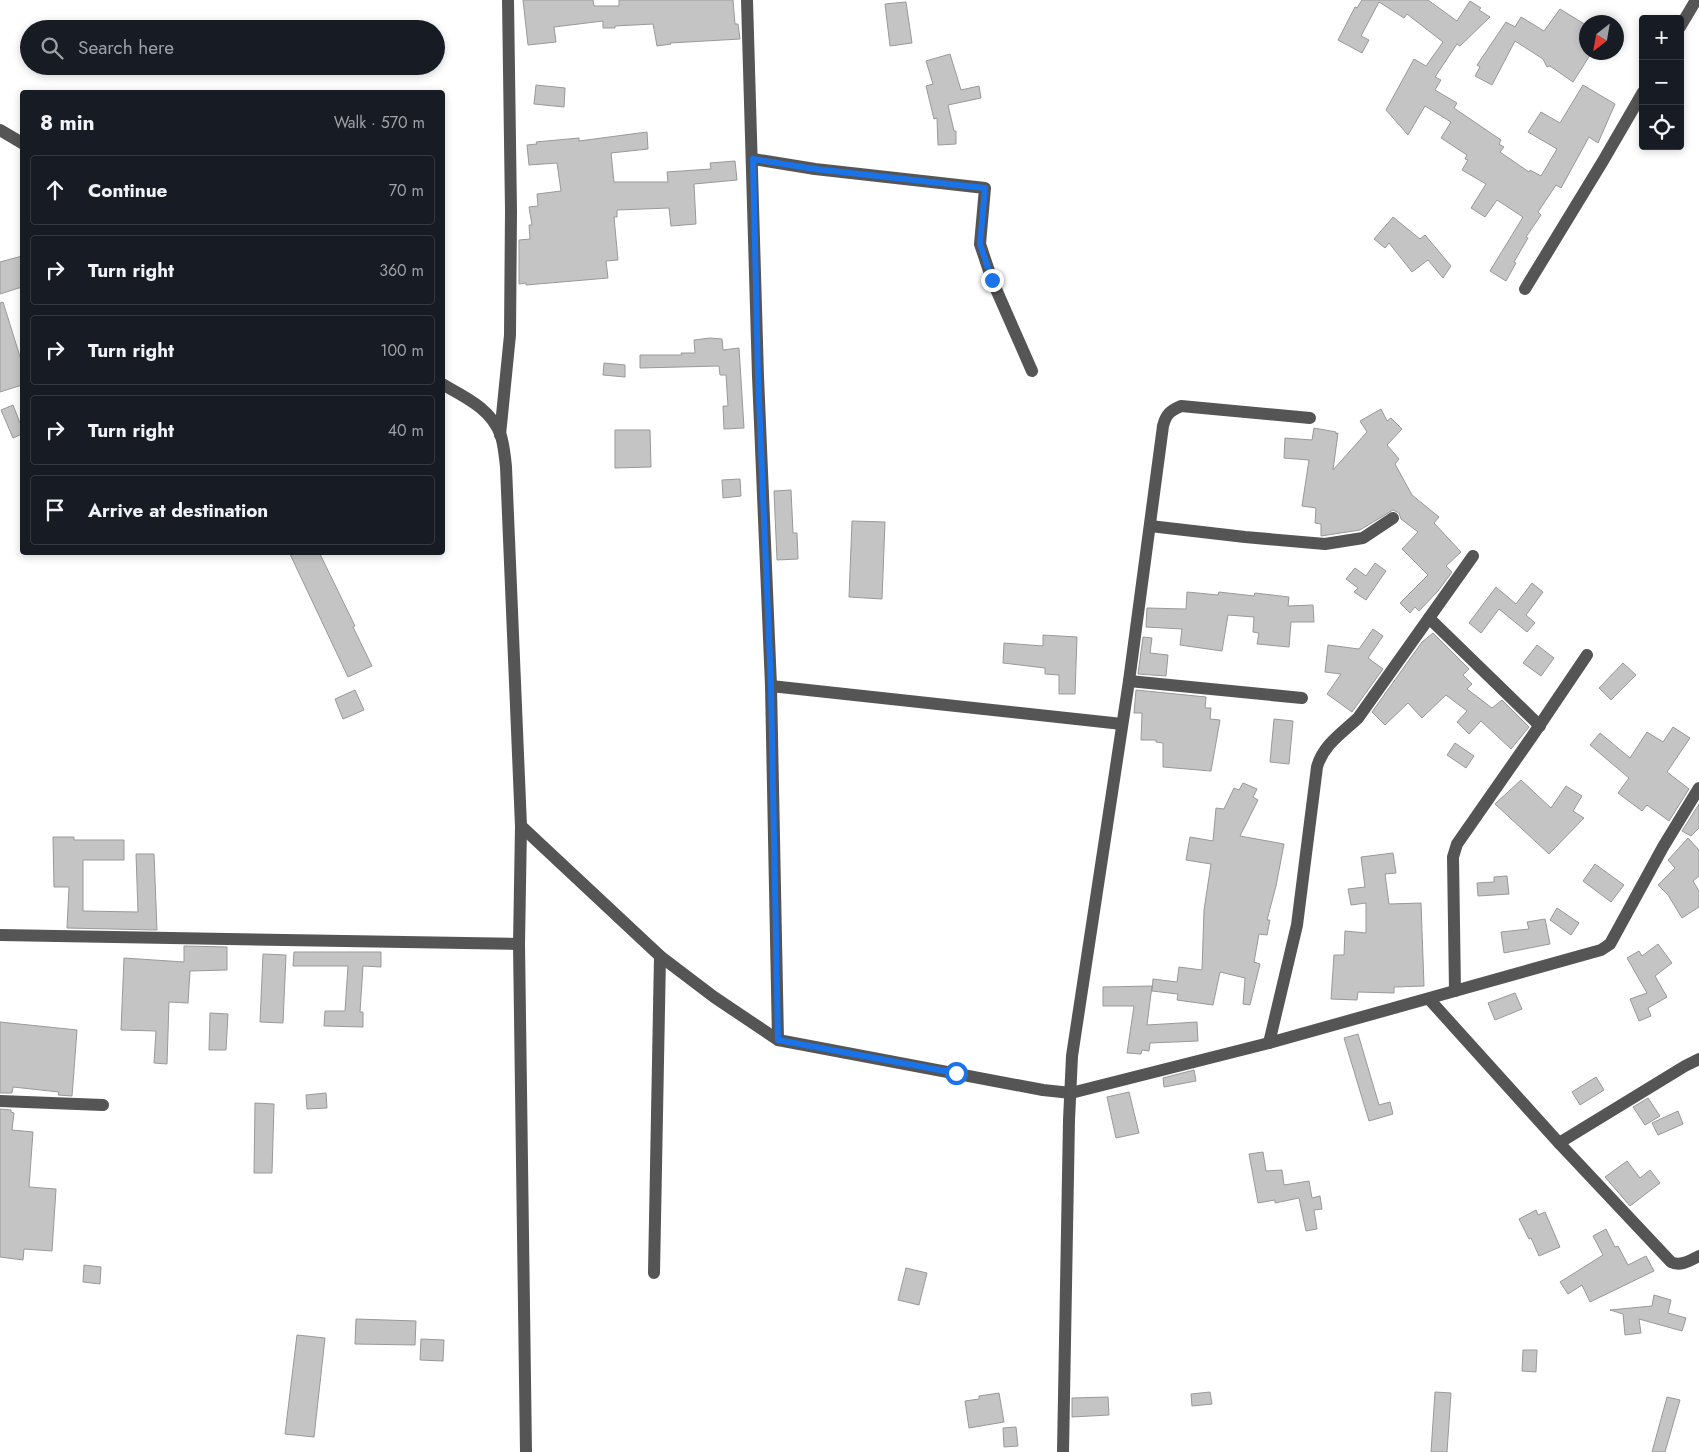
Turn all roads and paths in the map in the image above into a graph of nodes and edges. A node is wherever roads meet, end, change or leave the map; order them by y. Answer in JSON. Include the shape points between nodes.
{"nodes":[{"id":1,"x":508,"y":0,"type":"edge"},
{"id":2,"x":747,"y":0,"type":"edge"},
{"id":3,"x":1696,"y":0,"type":"edge"},
{"id":4,"x":1684,"y":20,"type":"edge"},
{"id":5,"x":1639,"y":99,"type":"edge"},
{"id":6,"x":0,"y":130,"type":"edge"},
{"id":7,"x":20,"y":141,"type":"edge"},
{"id":8,"x":753,"y":159,"type":"junction"},
{"id":9,"x":1525,"y":289,"type":"dead end"},
{"id":10,"x":1032,"y":371,"type":"dead end"},
{"id":11,"x":445,"y":386,"type":"edge"},
{"id":12,"x":1310,"y":418,"type":"dead end"},
{"id":13,"x":500,"y":435,"type":"junction"},
{"id":14,"x":1393,"y":518,"type":"dead end"},
{"id":15,"x":1150,"y":526,"type":"junction"},
{"id":16,"x":1473,"y":556,"type":"dead end"},
{"id":17,"x":1429,"y":618,"type":"junction"},
{"id":18,"x":1587,"y":655,"type":"dead end"},
{"id":19,"x":1129,"y":681,"type":"junction"},
{"id":20,"x":771,"y":686,"type":"junction"},
{"id":21,"x":1302,"y":698,"type":"dead end"},
{"id":22,"x":1122,"y":724,"type":"junction"},
{"id":23,"x":1540,"y":726,"type":"junction"},
{"id":24,"x":1699,"y":788,"type":"edge"},
{"id":25,"x":521,"y":826,"type":"junction"},
{"id":26,"x":0,"y":936,"type":"edge"},
{"id":27,"x":519,"y":944,"type":"junction"},
{"id":28,"x":660,"y":956,"type":"junction"},
{"id":29,"x":1455,"y":991,"type":"junction"},
{"id":30,"x":1429,"y":998,"type":"junction"},
{"id":31,"x":778,"y":1040,"type":"junction"},
{"id":32,"x":1269,"y":1044,"type":"junction"},
{"id":33,"x":1699,"y":1059,"type":"edge"},
{"id":34,"x":1071,"y":1093,"type":"junction"},
{"id":35,"x":0,"y":1101,"type":"edge"},
{"id":36,"x":103,"y":1105,"type":"dead end"},
{"id":37,"x":1558,"y":1143,"type":"junction"},
{"id":38,"x":1699,"y":1256,"type":"edge"},
{"id":39,"x":654,"y":1273,"type":"dead end"},
{"id":40,"x":526,"y":1452,"type":"edge"},
{"id":41,"x":1063,"y":1452,"type":"edge"}],
"edges":[{"from":1,"to":13,"type":"street","via":[[510,335]]},
{"from":2,"to":8,"type":"street"},
{"from":3,"to":4,"type":"street"},
{"from":5,"to":9,"type":"street"},
{"from":6,"to":7,"type":"street"},
{"from":8,"to":10,"type":"street","via":[[985,188],[980,244],[992,280]]},
{"from":8,"to":20,"type":"street"},
{"from":11,"to":13,"type":"street","via":[[472,400],[489,416]]},
{"from":12,"to":15,"type":"street","via":[[1181,406],[1171,410],[1163,426]]},
{"from":13,"to":25,"type":"street","via":[[506,467]]},
{"from":14,"to":15,"type":"street","via":[[1363,538],[1325,544]]},
{"from":15,"to":19,"type":"street"},
{"from":16,"to":17,"type":"street"},
{"from":17,"to":23,"type":"street"},
{"from":17,"to":32,"type":"street","via":[[1358,718],[1320,756],[1297,925]]},
{"from":18,"to":23,"type":"street"},
{"from":19,"to":21,"type":"street"},
{"from":19,"to":22,"type":"street"},
{"from":20,"to":22,"type":"street"},
{"from":20,"to":31,"type":"street"},
{"from":22,"to":34,"type":"street","via":[[1072,1056]]},
{"from":23,"to":29,"type":"street","via":[[1457,844],[1452,857]]},
{"from":24,"to":29,"type":"street","via":[[1610,944],[1601,950]]},
{"from":25,"to":27,"type":"street"},
{"from":25,"to":28,"type":"street"},
{"from":26,"to":27,"type":"street"},
{"from":27,"to":40,"type":"street"},
{"from":28,"to":31,"type":"street"},
{"from":28,"to":39,"type":"street"},
{"from":29,"to":30,"type":"street"},
{"from":30,"to":32,"type":"street"},
{"from":30,"to":37,"type":"street"},
{"from":31,"to":34,"type":"street"},
{"from":32,"to":34,"type":"street"},
{"from":33,"to":37,"type":"street"},
{"from":34,"to":41,"type":"street"},
{"from":35,"to":36,"type":"street"},
{"from":37,"to":38,"type":"street","via":[[1671,1262],[1679,1264]]}]}
